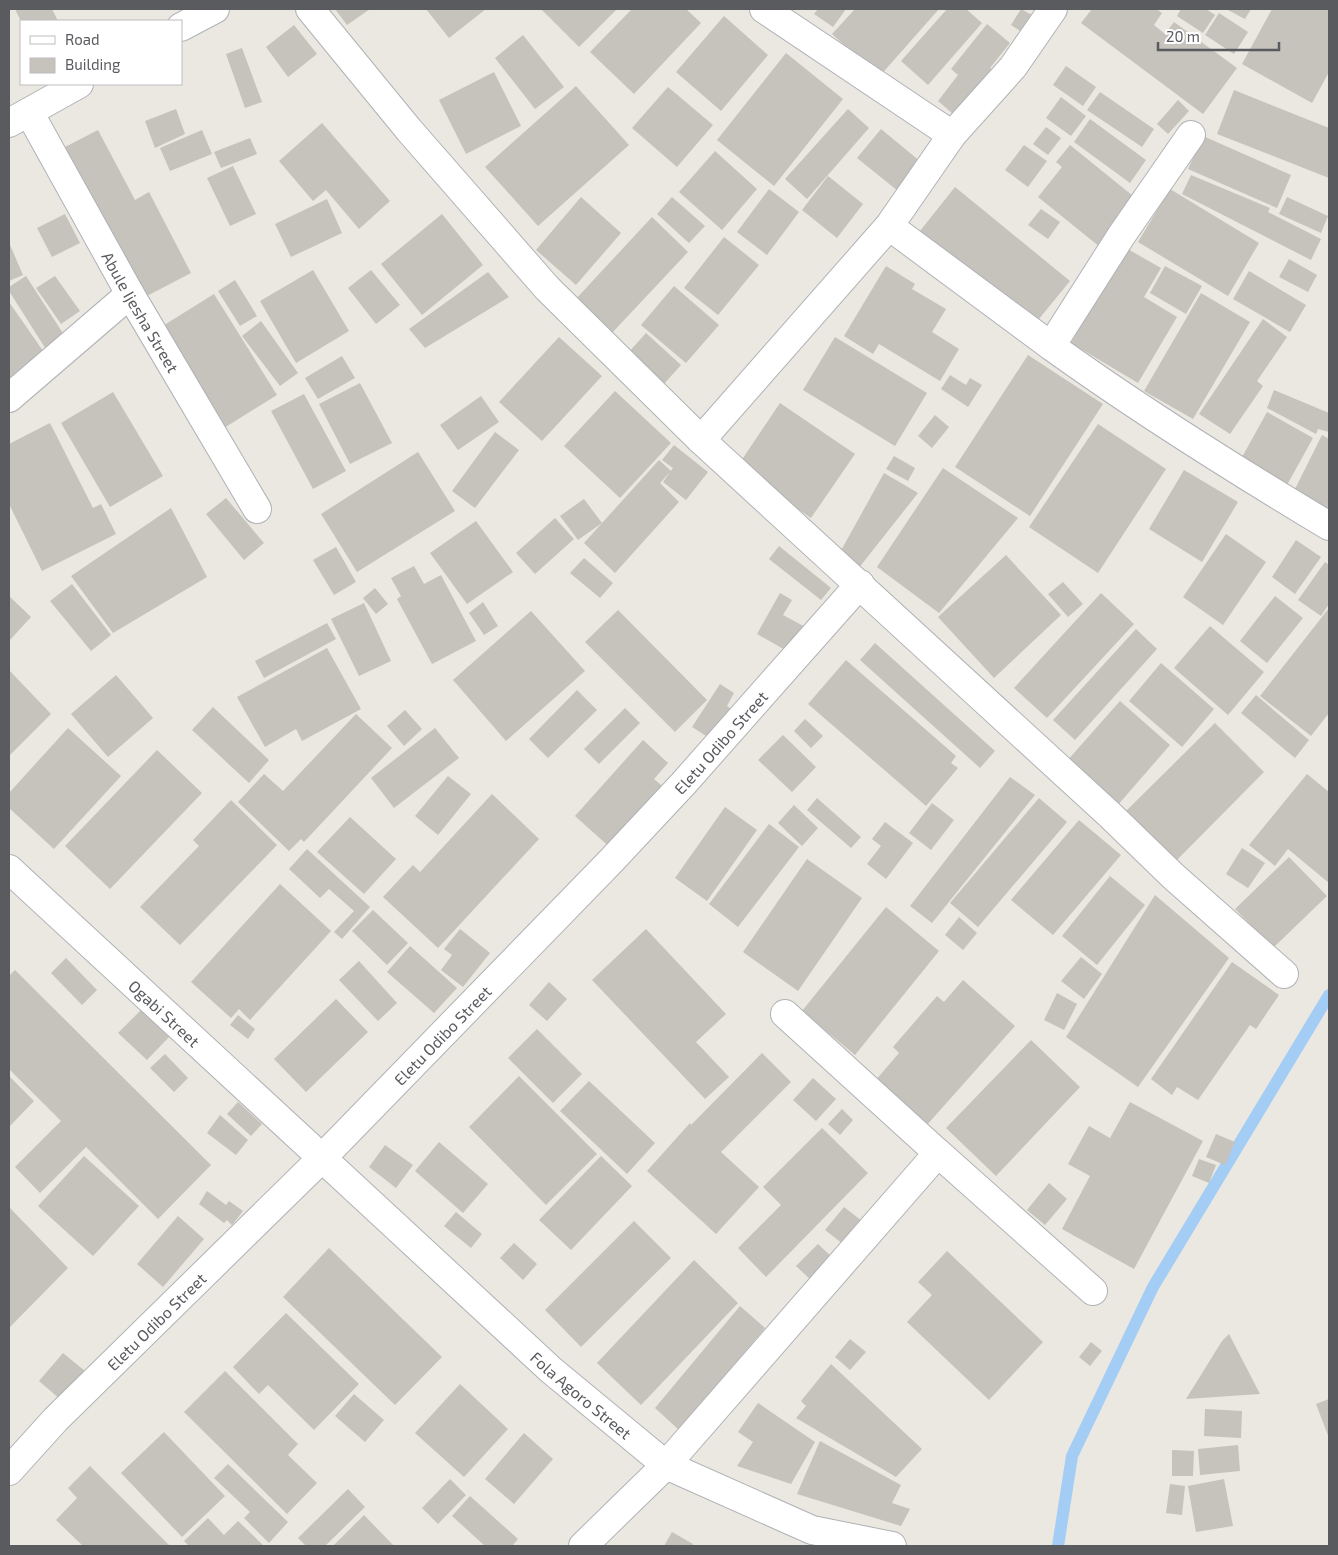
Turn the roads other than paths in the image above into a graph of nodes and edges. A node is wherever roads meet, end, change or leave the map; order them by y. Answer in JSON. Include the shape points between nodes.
{"nodes":[{"id":1,"x":215,"y":9,"type":"edge"},
{"id":2,"x":310,"y":9,"type":"edge"},
{"id":3,"x":764,"y":9,"type":"edge"},
{"id":4,"x":1053,"y":9,"type":"edge"},
{"id":5,"x":182,"y":26,"type":"edge"},
{"id":6,"x":77,"y":85,"type":"edge"},
{"id":7,"x":19,"y":117,"type":"edge"},
{"id":8,"x":952,"y":135,"type":"junction"},
{"id":9,"x":1190,"y":135,"type":"dead end"},
{"id":10,"x":889,"y":226,"type":"junction"},
{"id":11,"x":130,"y":294,"type":"junction"},
{"id":12,"x":1051,"y":346,"type":"junction"},
{"id":13,"x":9,"y":398,"type":"edge"},
{"id":14,"x":700,"y":440,"type":"junction"},
{"id":15,"x":257,"y":509,"type":"dead end"},
{"id":16,"x":1329,"y":526,"type":"edge"},
{"id":17,"x":860,"y":584,"type":"junction"},
{"id":18,"x":9,"y":869,"type":"edge"},
{"id":19,"x":1284,"y":974,"type":"dead end"},
{"id":20,"x":785,"y":1014,"type":"dead end"},
{"id":21,"x":938,"y":1153,"type":"junction"},
{"id":22,"x":322,"y":1158,"type":"junction"},
{"id":23,"x":1093,"y":1290,"type":"dead end"},
{"id":24,"x":666,"y":1465,"type":"junction"},
{"id":25,"x":9,"y":1471,"type":"edge"},
{"id":26,"x":583,"y":1546,"type":"edge"},
{"id":27,"x":887,"y":1546,"type":"edge"}],
"edges":[{"from":1,"to":5,"type":"street"},
{"from":2,"to":14,"type":"street","via":[[409,130],[546,288]]},
{"from":3,"to":8,"type":"street"},
{"from":4,"to":8,"type":"street","via":[[1013,67]]},
{"from":6,"to":7,"type":"street"},
{"from":7,"to":11,"type":"street","name":"Abule Ijesha Street"},
{"from":8,"to":10,"type":"street"},
{"from":9,"to":12,"type":"street"},
{"from":10,"to":12,"type":"street"},
{"from":10,"to":14,"type":"street"},
{"from":11,"to":13,"type":"street"},
{"from":11,"to":15,"type":"street","name":"Abule Ijesha Street"},
{"from":12,"to":16,"type":"street","via":[[1120,396]]},
{"from":14,"to":17,"type":"street"},
{"from":17,"to":19,"type":"street","via":[[1173,876]]},
{"from":17,"to":22,"type":"street","name":"Eletu Odibo Street","via":[[611,862]]},
{"from":18,"to":22,"type":"street","name":"Ogabi Street"},
{"from":20,"to":21,"type":"street"},
{"from":21,"to":23,"type":"street"},
{"from":21,"to":24,"type":"street"},
{"from":22,"to":24,"type":"street","name":"Fola Agoro Street","via":[[550,1370]]},
{"from":22,"to":25,"type":"street","name":"Eletu Odibo Street","via":[[56,1419]]},
{"from":24,"to":26,"type":"street"},
{"from":24,"to":27,"type":"street","name":"Fola Agoro Street","via":[[812,1530]]}]}
